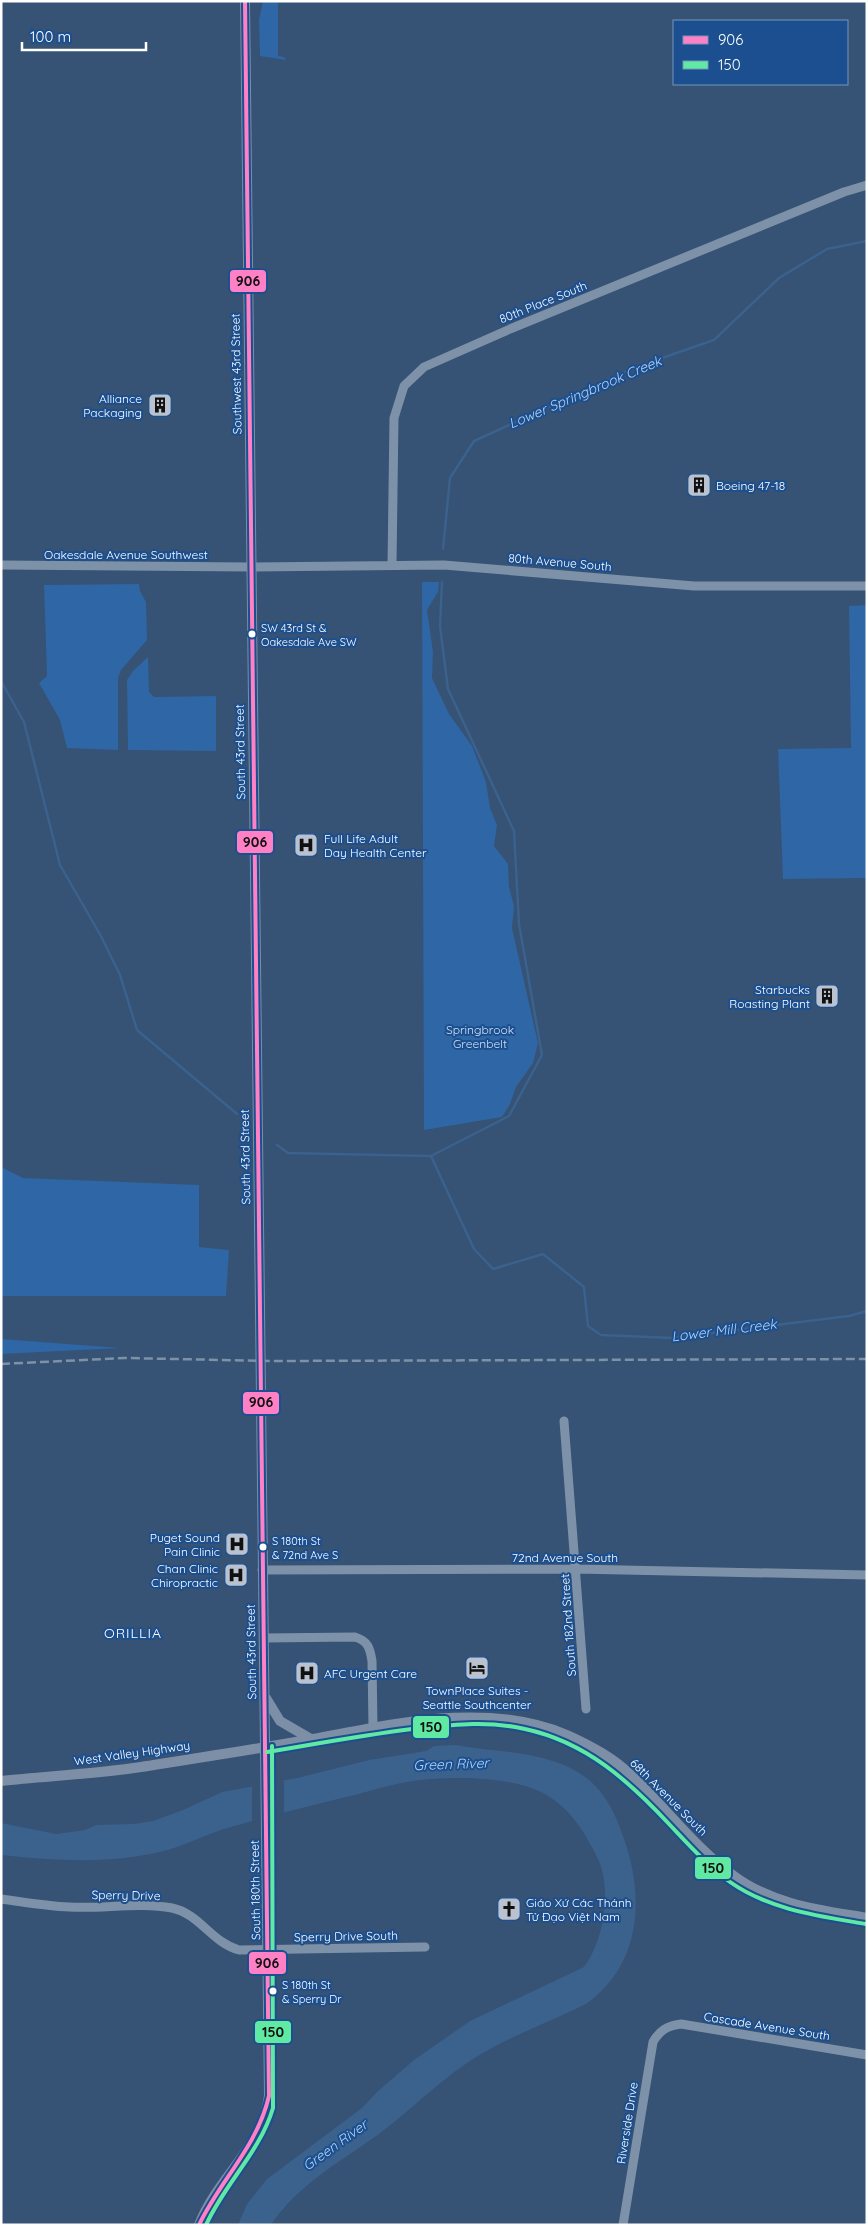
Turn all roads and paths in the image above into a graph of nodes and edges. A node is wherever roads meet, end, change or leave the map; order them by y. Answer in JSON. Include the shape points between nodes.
{"nodes":[{"id":1,"x":244,"y":1,"type":"edge"},
{"id":2,"x":867,"y":185,"type":"edge"},
{"id":3,"x":1,"y":565,"type":"edge"},
{"id":4,"x":392,"y":565,"type":"junction"},
{"id":5,"x":250,"y":567,"type":"junction"},
{"id":6,"x":867,"y":586,"type":"edge"},
{"id":7,"x":564,"y":1421,"type":"dead end"},
{"id":8,"x":576,"y":1568,"type":"junction"},
{"id":9,"x":262,"y":1570,"type":"junction"},
{"id":10,"x":867,"y":1575,"type":"edge"},
{"id":11,"x":264,"y":1638,"type":"junction"},
{"id":12,"x":265,"y":1696,"type":"junction"},
{"id":13,"x":586,"y":1708,"type":"dead end"},
{"id":14,"x":373,"y":1727,"type":"junction"},
{"id":15,"x":312,"y":1739,"type":"junction"},
{"id":16,"x":266,"y":1746,"type":"junction"},
{"id":17,"x":1,"y":1781,"type":"edge"},
{"id":18,"x":1,"y":1899,"type":"edge"},
{"id":19,"x":867,"y":1918,"type":"edge"},
{"id":20,"x":425,"y":1947,"type":"dead end"},
{"id":21,"x":268,"y":1950,"type":"junction"},
{"id":22,"x":663,"y":2029,"type":"joint"},
{"id":23,"x":867,"y":2056,"type":"edge"},
{"id":24,"x":199,"y":2225,"type":"edge"},
{"id":25,"x":623,"y":2225,"type":"edge"}],
"edges":[{"from":1,"to":5,"type":"main road","name":"Southwest 43rd Street"},
{"from":2,"to":4,"type":"street","name":"80th Place South","via":[[424,367],[404,386],[394,418]]},
{"from":3,"to":5,"type":"street","name":"Oakesdale Avenue Southwest"},
{"from":4,"to":5,"type":"street","name":"80th Avenue South"},
{"from":4,"to":6,"type":"street","name":"80th Avenue South","via":[[487,568],[694,586]]},
{"from":5,"to":9,"type":"main road","name":"South 43rd Street"},
{"from":7,"to":8,"type":"street","name":"South 182nd Street"},
{"from":8,"to":9,"type":"street","name":"72nd Avenue South"},
{"from":8,"to":10,"type":"street","name":"72nd Avenue South"},
{"from":8,"to":13,"type":"street","name":"South 182nd Street"},
{"from":9,"to":11,"type":"main road","name":"South 43rd Street"},
{"from":11,"to":12,"type":"main road","name":"South 43rd Street"},
{"from":11,"to":14,"type":"street","via":[[354,1637],[366,1642],[372,1661]]},
{"from":12,"to":15,"type":"main road","via":[[280,1721]]},
{"from":12,"to":16,"type":"main road","name":"South 43rd Street"},
{"from":14,"to":15,"type":"main road","name":"68th Avenue South"},
{"from":14,"to":19,"type":"main road","name":"68th Avenue South","via":[[497,1717],[564,1734],[591,1746],[622,1767],[711,1858],[735,1877],[780,1900]]},
{"from":15,"to":16,"type":"main road","name":"68th Avenue South"},
{"from":16,"to":17,"type":"main road","name":"West Valley Highway","via":[[140,1767]]},
{"from":16,"to":21,"type":"main road","name":"South 180th Street"},
{"from":18,"to":21,"type":"street","name":"Sperry Drive","via":[[69,1907],[172,1908],[186,1913],[228,1947]]},
{"from":20,"to":21,"type":"street","name":"Sperry Drive South"},
{"from":21,"to":24,"type":"main road","name":"South 180th Street","via":[[269,2096],[264,2120],[257,2137],[214,2194]]},
{"from":22,"to":23,"type":"street","name":"Cascade Avenue South","via":[[681,2024]]},
{"from":22,"to":25,"type":"street","name":"Riverside Drive","via":[[654,2042]]}]}
